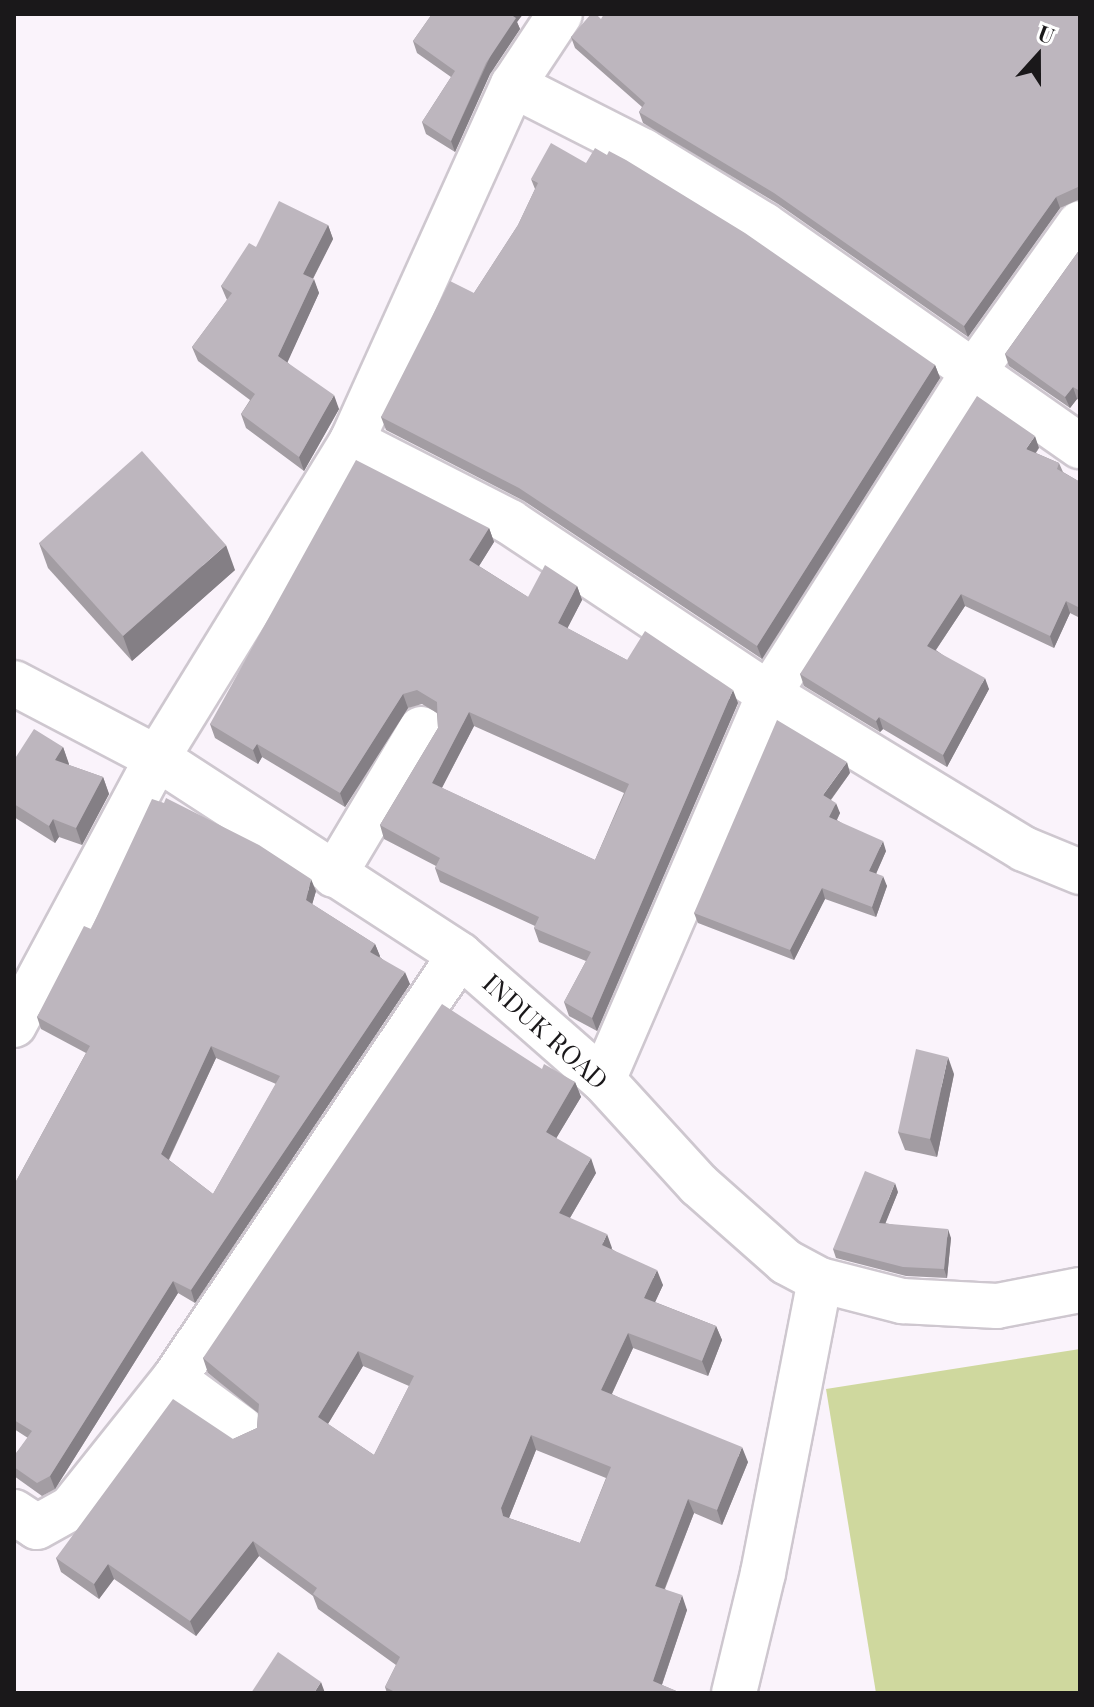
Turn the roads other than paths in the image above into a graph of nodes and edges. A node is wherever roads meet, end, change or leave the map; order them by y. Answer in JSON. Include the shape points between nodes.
{"nodes":[{"id":1,"x":560,"y":14,"type":"edge"},
{"id":2,"x":513,"y":85,"type":"junction"},
{"id":3,"x":1080,"y":223,"type":"edge"},
{"id":4,"x":973,"y":373,"type":"junction"},
{"id":5,"x":352,"y":441,"type":"junction"},
{"id":6,"x":1080,"y":446,"type":"edge"},
{"id":7,"x":14,"y":683,"type":"edge"},
{"id":8,"x":769,"y":694,"type":"junction"},
{"id":9,"x":421,"y":729,"type":"dead end"},
{"id":10,"x":157,"y":758,"type":"junction"},
{"id":11,"x":1080,"y":872,"type":"edge"},
{"id":12,"x":334,"y":875,"type":"junction"},
{"id":13,"x":460,"y":955,"type":"junction"},
{"id":14,"x":14,"y":1025,"type":"edge"},
{"id":15,"x":603,"y":1080,"type":"junction"},
{"id":16,"x":820,"y":1280,"type":"junction"},
{"id":17,"x":1080,"y":1290,"type":"edge"},
{"id":18,"x":174,"y":1379,"type":"junction"},
{"id":19,"x":242,"y":1429,"type":"dead end"},
{"id":20,"x":14,"y":1512,"type":"edge"},
{"id":21,"x":734,"y":1693,"type":"edge"}],
"edges":[{"from":1,"to":2,"type":"street"},
{"from":2,"to":4,"type":"street","via":[[643,151],[764,225]]},
{"from":2,"to":5,"type":"street"},
{"from":3,"to":4,"type":"street"},
{"from":4,"to":6,"type":"street"},
{"from":4,"to":8,"type":"street"},
{"from":5,"to":8,"type":"street","via":[[510,522]]},
{"from":5,"to":10,"type":"street"},
{"from":7,"to":10,"type":"street","name":"INDUK ROAD"},
{"from":8,"to":11,"type":"street","via":[[1024,849]]},
{"from":8,"to":15,"type":"street"},
{"from":9,"to":12,"type":"street"},
{"from":10,"to":12,"type":"street","name":"INDUK ROAD"},
{"from":10,"to":14,"type":"street"},
{"from":12,"to":13,"type":"street","name":"INDUK ROAD"},
{"from":13,"to":15,"type":"street","name":"INDUK ROAD"},
{"from":13,"to":18,"type":"street"},
{"from":15,"to":16,"type":"street","name":"INDUK ROAD","via":[[751,1236]]},
{"from":16,"to":17,"type":"street","name":"INDUK ROAD","via":[[902,1301],[997,1306]]},
{"from":16,"to":21,"type":"street"},
{"from":18,"to":19,"type":"street"},
{"from":18,"to":20,"type":"street","via":[[71,1508],[37,1527]]}]}
